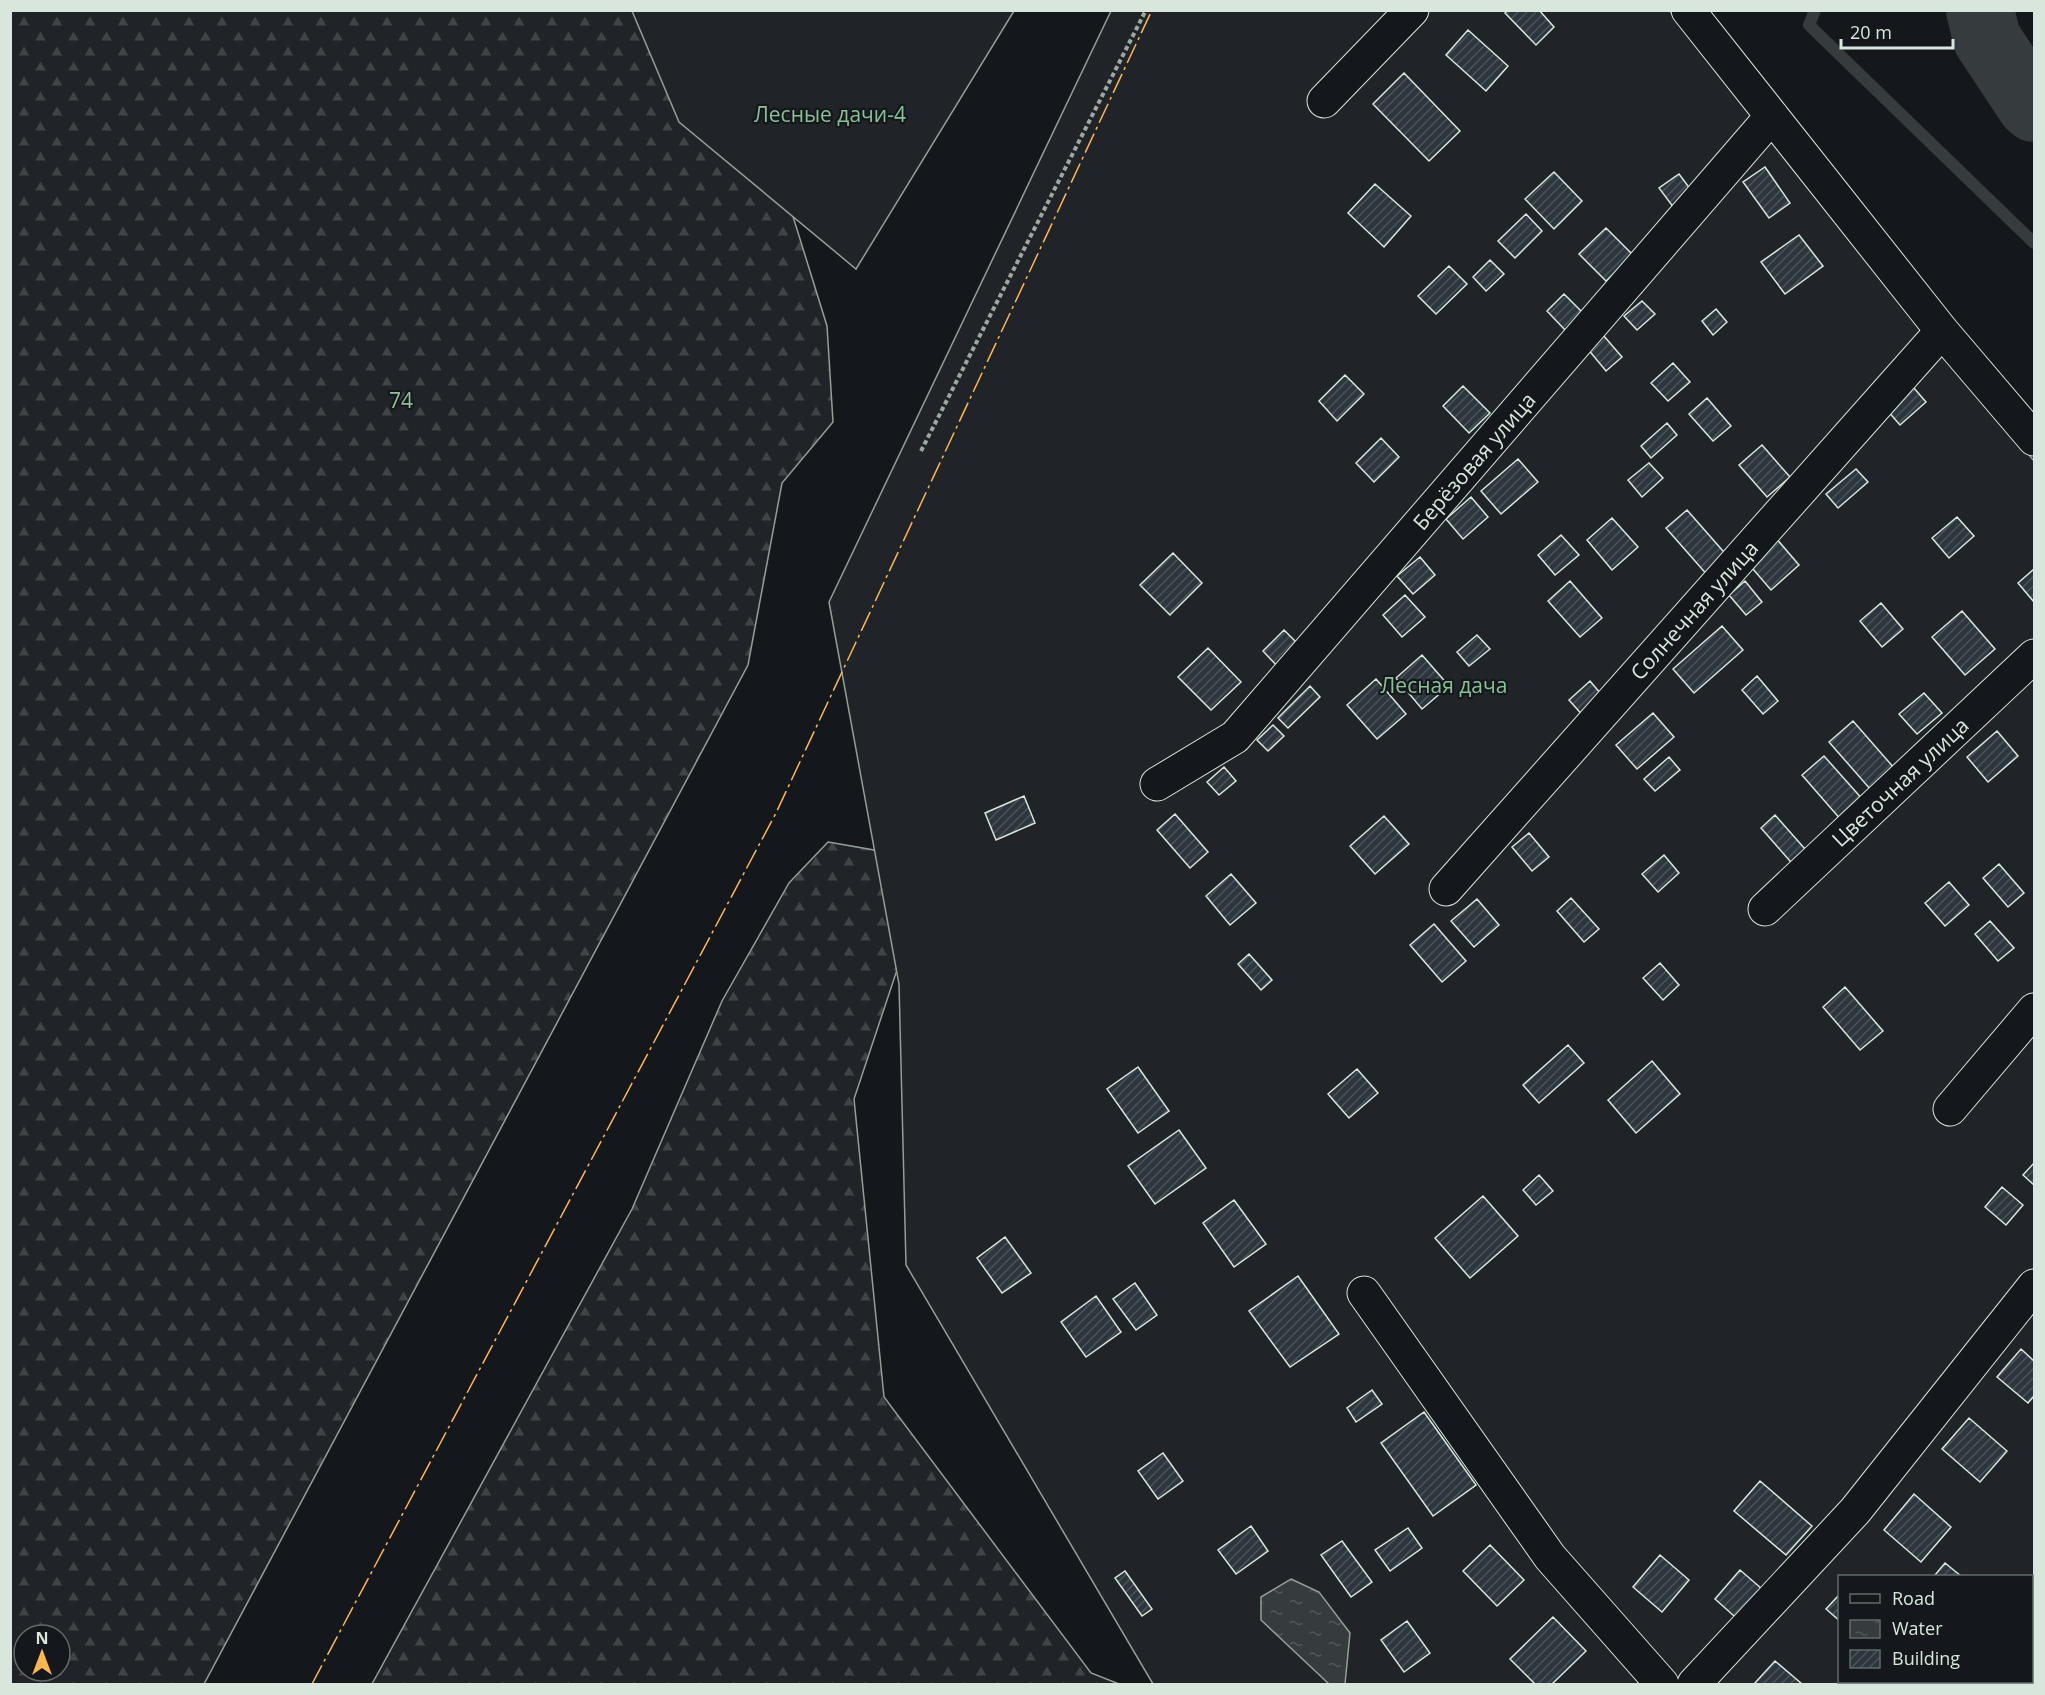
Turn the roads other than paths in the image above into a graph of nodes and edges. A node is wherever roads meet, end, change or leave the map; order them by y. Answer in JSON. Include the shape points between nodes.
{"nodes":[{"id":1,"x":1412,"y":10,"type":"edge"},
{"id":2,"x":1688,"y":10,"type":"edge"},
{"id":3,"x":1324,"y":101,"type":"dead end"},
{"id":4,"x":1772,"y":116,"type":"junction"},
{"id":5,"x":1942,"y":331,"type":"junction"},
{"id":6,"x":2034,"y":439,"type":"edge"},
{"id":7,"x":2034,"y":656,"type":"edge"},
{"id":8,"x":1157,"y":784,"type":"dead end"},
{"id":9,"x":1446,"y":889,"type":"dead end"},
{"id":10,"x":1765,"y":909,"type":"dead end"},
{"id":11,"x":2034,"y":1010,"type":"edge"},
{"id":12,"x":1950,"y":1109,"type":"dead end"},
{"id":13,"x":2034,"y":1286,"type":"edge"},
{"id":14,"x":1364,"y":1293,"type":"dead end"},
{"id":15,"x":1662,"y":1684,"type":"edge"},
{"id":16,"x":1694,"y":1684,"type":"edge"}],
"edges":[{"from":1,"to":3,"type":"street"},
{"from":2,"to":4,"type":"street"},
{"from":4,"to":5,"type":"street"},
{"from":4,"to":8,"type":"street","name":"Берёзовая улица","via":[[1235,737]]},
{"from":5,"to":6,"type":"street"},
{"from":5,"to":9,"type":"street","name":"Солнечная улица"},
{"from":7,"to":10,"type":"street","name":"Цветочная улица"},
{"from":11,"to":12,"type":"street"},
{"from":13,"to":16,"type":"street","via":[[1855,1511]]},
{"from":14,"to":15,"type":"street","via":[[1550,1557]]}]}
